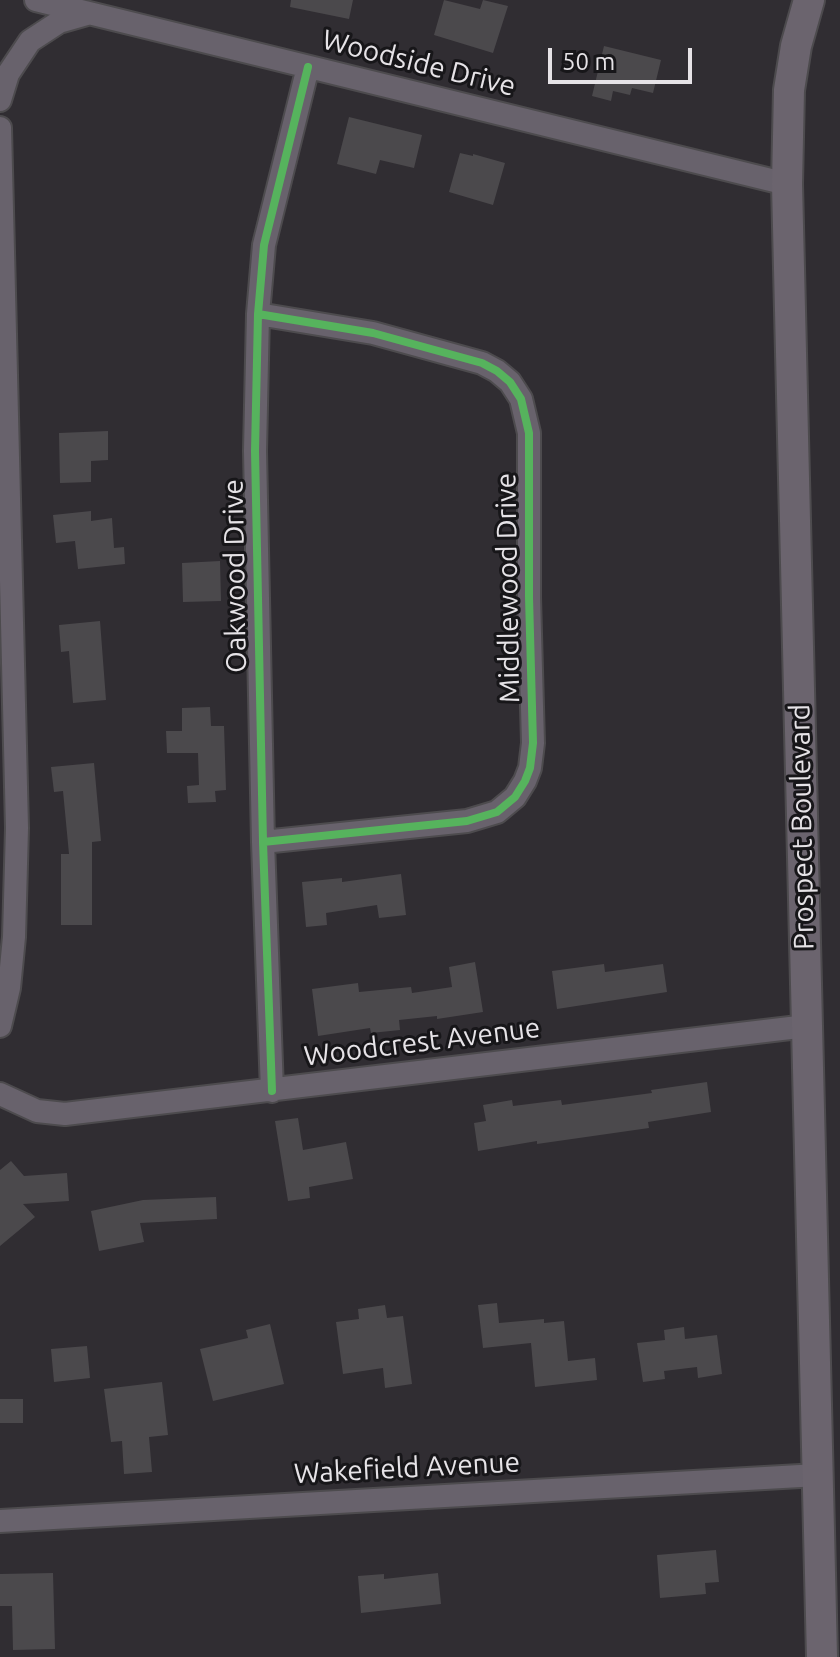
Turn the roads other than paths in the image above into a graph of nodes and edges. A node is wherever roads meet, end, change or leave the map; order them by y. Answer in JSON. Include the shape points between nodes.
{"nodes":[{"id":1,"x":36,"y":0,"type":"edge"},
{"id":2,"x":809,"y":0,"type":"edge"},
{"id":3,"x":89,"y":13,"type":"junction"},
{"id":4,"x":308,"y":67,"type":"junction"},
{"id":5,"x":0,"y":100,"type":"edge"},
{"id":6,"x":0,"y":128,"type":"edge"},
{"id":7,"x":787,"y":184,"type":"junction"},
{"id":8,"x":258,"y":314,"type":"junction"},
{"id":9,"x":263,"y":842,"type":"junction"},
{"id":10,"x":0,"y":1026,"type":"edge"},
{"id":11,"x":807,"y":1026,"type":"junction"},
{"id":12,"x":272,"y":1091,"type":"junction"},
{"id":13,"x":0,"y":1094,"type":"edge"},
{"id":14,"x":818,"y":1475,"type":"junction"},
{"id":15,"x":0,"y":1521,"type":"edge"},
{"id":16,"x":822,"y":1657,"type":"edge"}],
"edges":[{"from":1,"to":3,"type":"street","name":"Woodside Drive"},
{"from":2,"to":7,"type":"main road","name":"Prospect Boulevard","via":[[789,90]]},
{"from":3,"to":4,"type":"street","name":"Woodside Drive"},
{"from":3,"to":5,"type":"street","via":[[59,22],[30,41],[8,74]]},
{"from":4,"to":7,"type":"street","name":"Woodside Drive"},
{"from":4,"to":8,"type":"street","name":"Oakwood Drive","via":[[264,245]]},
{"from":6,"to":10,"type":"street","via":[[17,828],[11,975]]},
{"from":7,"to":11,"type":"main road","name":"Prospect Boulevard"},
{"from":8,"to":9,"type":"street","name":"Oakwood Drive","via":[[255,451]]},
{"from":8,"to":9,"type":"street","name":"Middlewood Drive","via":[[373,333],[482,363],[510,382],[521,399],[529,433],[533,743],[525,781],[497,812],[467,821]]},
{"from":9,"to":12,"type":"street","name":"Oakwood Drive"},
{"from":11,"to":12,"type":"street","name":"Woodcrest Avenue"},
{"from":11,"to":14,"type":"main road","name":"Prospect Boulevard"},
{"from":12,"to":13,"type":"street","name":"Woodcrest Avenue","via":[[65,1114],[37,1111]]},
{"from":14,"to":15,"type":"street","name":"Wakefield Avenue"},
{"from":14,"to":16,"type":"main road","name":"Prospect Boulevard"}]}
